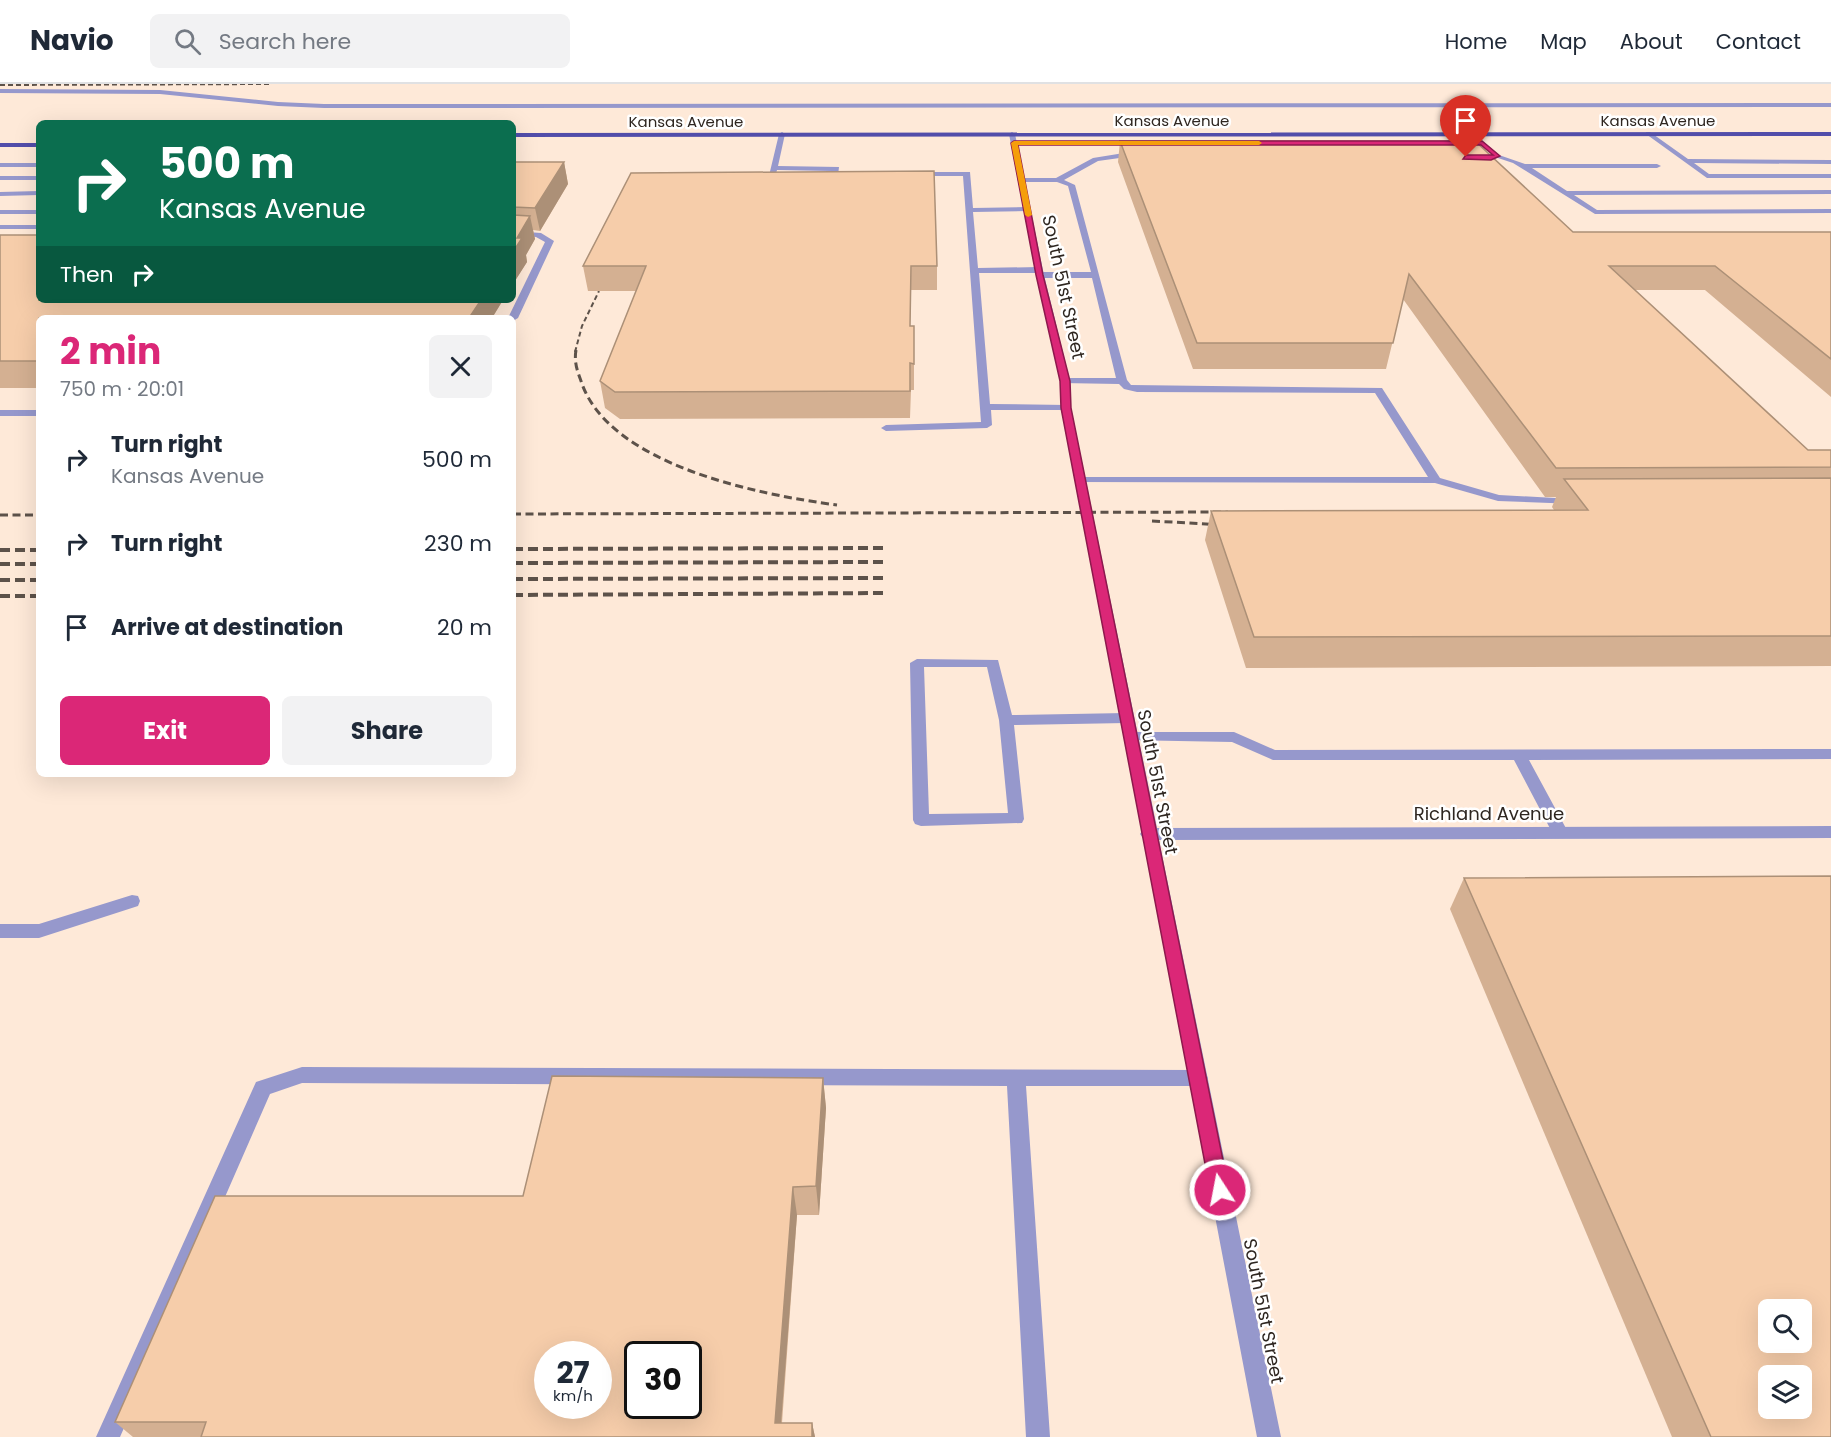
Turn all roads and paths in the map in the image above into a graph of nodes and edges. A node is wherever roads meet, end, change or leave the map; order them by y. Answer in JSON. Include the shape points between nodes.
{"nodes":[{"id":1,"x":0,"y":91,"type":"edge"},
{"id":2,"x":1831,"y":105,"type":"edge"},
{"id":3,"x":1648,"y":133,"type":"junction"},
{"id":4,"x":782,"y":134,"type":"junction"},
{"id":5,"x":1831,"y":134,"type":"edge"},
{"id":6,"x":516,"y":135,"type":"edge"},
{"id":7,"x":1013,"y":139,"type":"junction"},
{"id":8,"x":1482,"y":143,"type":"junction"},
{"id":9,"x":1661,"y":143,"type":"junction"},
{"id":10,"x":1817,"y":143,"type":"dead end"},
{"id":11,"x":768,"y":144,"type":"dead end"},
{"id":12,"x":780,"y":144,"type":"junction"},
{"id":13,"x":827,"y":144,"type":"dead end"},
{"id":14,"x":862,"y":144,"type":"dead end"},
{"id":15,"x":0,"y":145,"type":"edge"},
{"id":16,"x":36,"y":145,"type":"edge"},
{"id":17,"x":1142,"y":155,"type":"edge"},
{"id":18,"x":1497,"y":156,"type":"junction"},
{"id":19,"x":1485,"y":158,"type":"edge"},
{"id":20,"x":1686,"y":161,"type":"junction"},
{"id":21,"x":1831,"y":162,"type":"edge"},
{"id":22,"x":0,"y":165,"type":"edge"},
{"id":23,"x":36,"y":165,"type":"edge"},
{"id":24,"x":1525,"y":166,"type":"junction"},
{"id":25,"x":1657,"y":166,"type":"dead end"},
{"id":26,"x":773,"y":168,"type":"junction"},
{"id":27,"x":907,"y":174,"type":"edge"},
{"id":28,"x":835,"y":175,"type":"junction"},
{"id":29,"x":847,"y":175,"type":"edge"},
{"id":30,"x":1831,"y":176,"type":"edge"},
{"id":31,"x":0,"y":178,"type":"edge"},
{"id":32,"x":36,"y":178,"type":"edge"},
{"id":33,"x":1021,"y":180,"type":"junction"},
{"id":34,"x":1058,"y":180,"type":"junction"},
{"id":35,"x":791,"y":182,"type":"edge"},
{"id":36,"x":812,"y":182,"type":"edge"},
{"id":37,"x":1831,"y":192,"type":"edge"},
{"id":38,"x":1565,"y":193,"type":"junction"},
{"id":39,"x":0,"y":194,"type":"edge"},
{"id":40,"x":36,"y":194,"type":"edge"},
{"id":41,"x":969,"y":210,"type":"junction"},
{"id":42,"x":1027,"y":210,"type":"junction"},
{"id":43,"x":0,"y":212,"type":"edge"},
{"id":44,"x":36,"y":212,"type":"edge"},
{"id":45,"x":1831,"y":212,"type":"edge"},
{"id":46,"x":0,"y":227,"type":"edge"},
{"id":47,"x":36,"y":227,"type":"edge"},
{"id":48,"x":516,"y":233,"type":"edge"},
{"id":49,"x":974,"y":272,"type":"junction"},
{"id":50,"x":1039,"y":273,"type":"junction"},
{"id":51,"x":1096,"y":275,"type":"junction"},
{"id":52,"x":514,"y":315,"type":"edge"},
{"id":53,"x":1065,"y":381,"type":"junction"},
{"id":54,"x":1122,"y":381,"type":"junction"},
{"id":55,"x":986,"y":407,"type":"junction"},
{"id":56,"x":1066,"y":408,"type":"junction"},
{"id":57,"x":36,"y":412,"type":"edge"},
{"id":58,"x":0,"y":413,"type":"edge"},
{"id":59,"x":886,"y":428,"type":"dead end"},
{"id":60,"x":1080,"y":480,"type":"junction"},
{"id":61,"x":1436,"y":480,"type":"junction"},
{"id":62,"x":1588,"y":502,"type":"edge"},
{"id":63,"x":1126,"y":718,"type":"junction"},
{"id":64,"x":1006,"y":720,"type":"junction"},
{"id":65,"x":1130,"y":737,"type":"junction"},
{"id":66,"x":1518,"y":754,"type":"junction"},
{"id":67,"x":1831,"y":754,"type":"edge"},
{"id":68,"x":1560,"y":832,"type":"junction"},
{"id":69,"x":1831,"y":832,"type":"edge"},
{"id":70,"x":1148,"y":834,"type":"junction"},
{"id":71,"x":132,"y":901,"type":"dead end"},
{"id":72,"x":0,"y":931,"type":"edge"},
{"id":73,"x":1016,"y":1077,"type":"junction"},
{"id":74,"x":1198,"y":1078,"type":"junction"},
{"id":75,"x":108,"y":1437,"type":"edge"},
{"id":76,"x":1038,"y":1437,"type":"edge"},
{"id":77,"x":1269,"y":1437,"type":"edge"}],
"edges":[{"from":1,"to":2,"type":"street","via":[[160,92],[324,106]]},
{"from":3,"to":5,"type":"main road","name":"Kansas Avenue"},
{"from":3,"to":7,"type":"main road","name":"Kansas Avenue"},
{"from":3,"to":9,"type":"street"},
{"from":4,"to":6,"type":"main road","name":"Kansas Avenue"},
{"from":4,"to":7,"type":"main road","name":"Kansas Avenue"},
{"from":4,"to":12,"type":"street"},
{"from":7,"to":8,"type":"main road","name":"Kansas Avenue"},
{"from":7,"to":14,"type":"main road","name":"Kansas Avenue"},
{"from":7,"to":33,"type":"street","name":"South 51st Street"},
{"from":8,"to":9,"type":"main road","name":"Kansas Avenue"},
{"from":8,"to":18,"type":"street"},
{"from":9,"to":10,"type":"main road","name":"Kansas Avenue"},
{"from":9,"to":20,"type":"street"},
{"from":11,"to":12,"type":"main road"},
{"from":12,"to":13,"type":"main road"},
{"from":12,"to":26,"type":"street"},
{"from":15,"to":16,"type":"main road"},
{"from":17,"to":34,"type":"street","via":[[1097,157]]},
{"from":18,"to":19,"type":"street"},
{"from":18,"to":24,"type":"street"},
{"from":20,"to":21,"type":"street"},
{"from":20,"to":30,"type":"street","via":[[1707,176]]},
{"from":22,"to":23,"type":"street"},
{"from":24,"to":25,"type":"street"},
{"from":24,"to":38,"type":"street"},
{"from":26,"to":28,"type":"street","via":[[836,168]]},
{"from":26,"to":35,"type":"street","via":[[770,182]]},
{"from":27,"to":41,"type":"street","via":[[967,174]]},
{"from":28,"to":29,"type":"street"},
{"from":28,"to":36,"type":"street","via":[[834,182]]},
{"from":31,"to":32,"type":"street"},
{"from":33,"to":34,"type":"street"},
{"from":33,"to":42,"type":"street","name":"South 51st Street"},
{"from":34,"to":51,"type":"street","via":[[1071,185]]},
{"from":37,"to":38,"type":"street"},
{"from":38,"to":45,"type":"street","via":[[1595,212]]},
{"from":39,"to":40,"type":"street"},
{"from":41,"to":42,"type":"street"},
{"from":41,"to":49,"type":"street"},
{"from":42,"to":50,"type":"street","name":"South 51st Street"},
{"from":43,"to":44,"type":"street"},
{"from":46,"to":47,"type":"street"},
{"from":48,"to":52,"type":"street","via":[[538,235],[550,241]]},
{"from":49,"to":50,"type":"street"},
{"from":49,"to":55,"type":"street"},
{"from":50,"to":51,"type":"street"},
{"from":50,"to":53,"type":"street","name":"South 51st Street"},
{"from":51,"to":54,"type":"street"},
{"from":53,"to":54,"type":"street"},
{"from":53,"to":56,"type":"street","name":"South 51st Street"},
{"from":54,"to":61,"type":"street","via":[[1137,389],[1378,390]]},
{"from":55,"to":56,"type":"street"},
{"from":55,"to":59,"type":"street","via":[[987,425]]},
{"from":56,"to":60,"type":"street","name":"South 51st Street"},
{"from":57,"to":58,"type":"street"},
{"from":60,"to":61,"type":"street"},
{"from":60,"to":63,"type":"street","name":"South 51st Street"},
{"from":61,"to":62,"type":"street","via":[[1498,498]]},
{"from":63,"to":64,"type":"street"},
{"from":63,"to":65,"type":"street","name":"South 51st Street"},
{"from":64,"to":64,"type":"street","via":[[993,663],[917,663],[921,820],[1016,819]]},
{"from":65,"to":66,"type":"street","via":[[1234,737],[1273,754]]},
{"from":65,"to":70,"type":"street","name":"South 51st Street"},
{"from":66,"to":67,"type":"street"},
{"from":66,"to":68,"type":"street"},
{"from":68,"to":69,"type":"street","name":"Richland Avenue"},
{"from":68,"to":70,"type":"street","name":"Richland Avenue"},
{"from":70,"to":74,"type":"street","name":"South 51st Street"},
{"from":71,"to":72,"type":"street","via":[[39,931]]},
{"from":73,"to":74,"type":"street"},
{"from":73,"to":75,"type":"street","via":[[302,1075],[263,1088]]},
{"from":73,"to":76,"type":"street"},
{"from":74,"to":77,"type":"street","name":"South 51st Street"}]}
